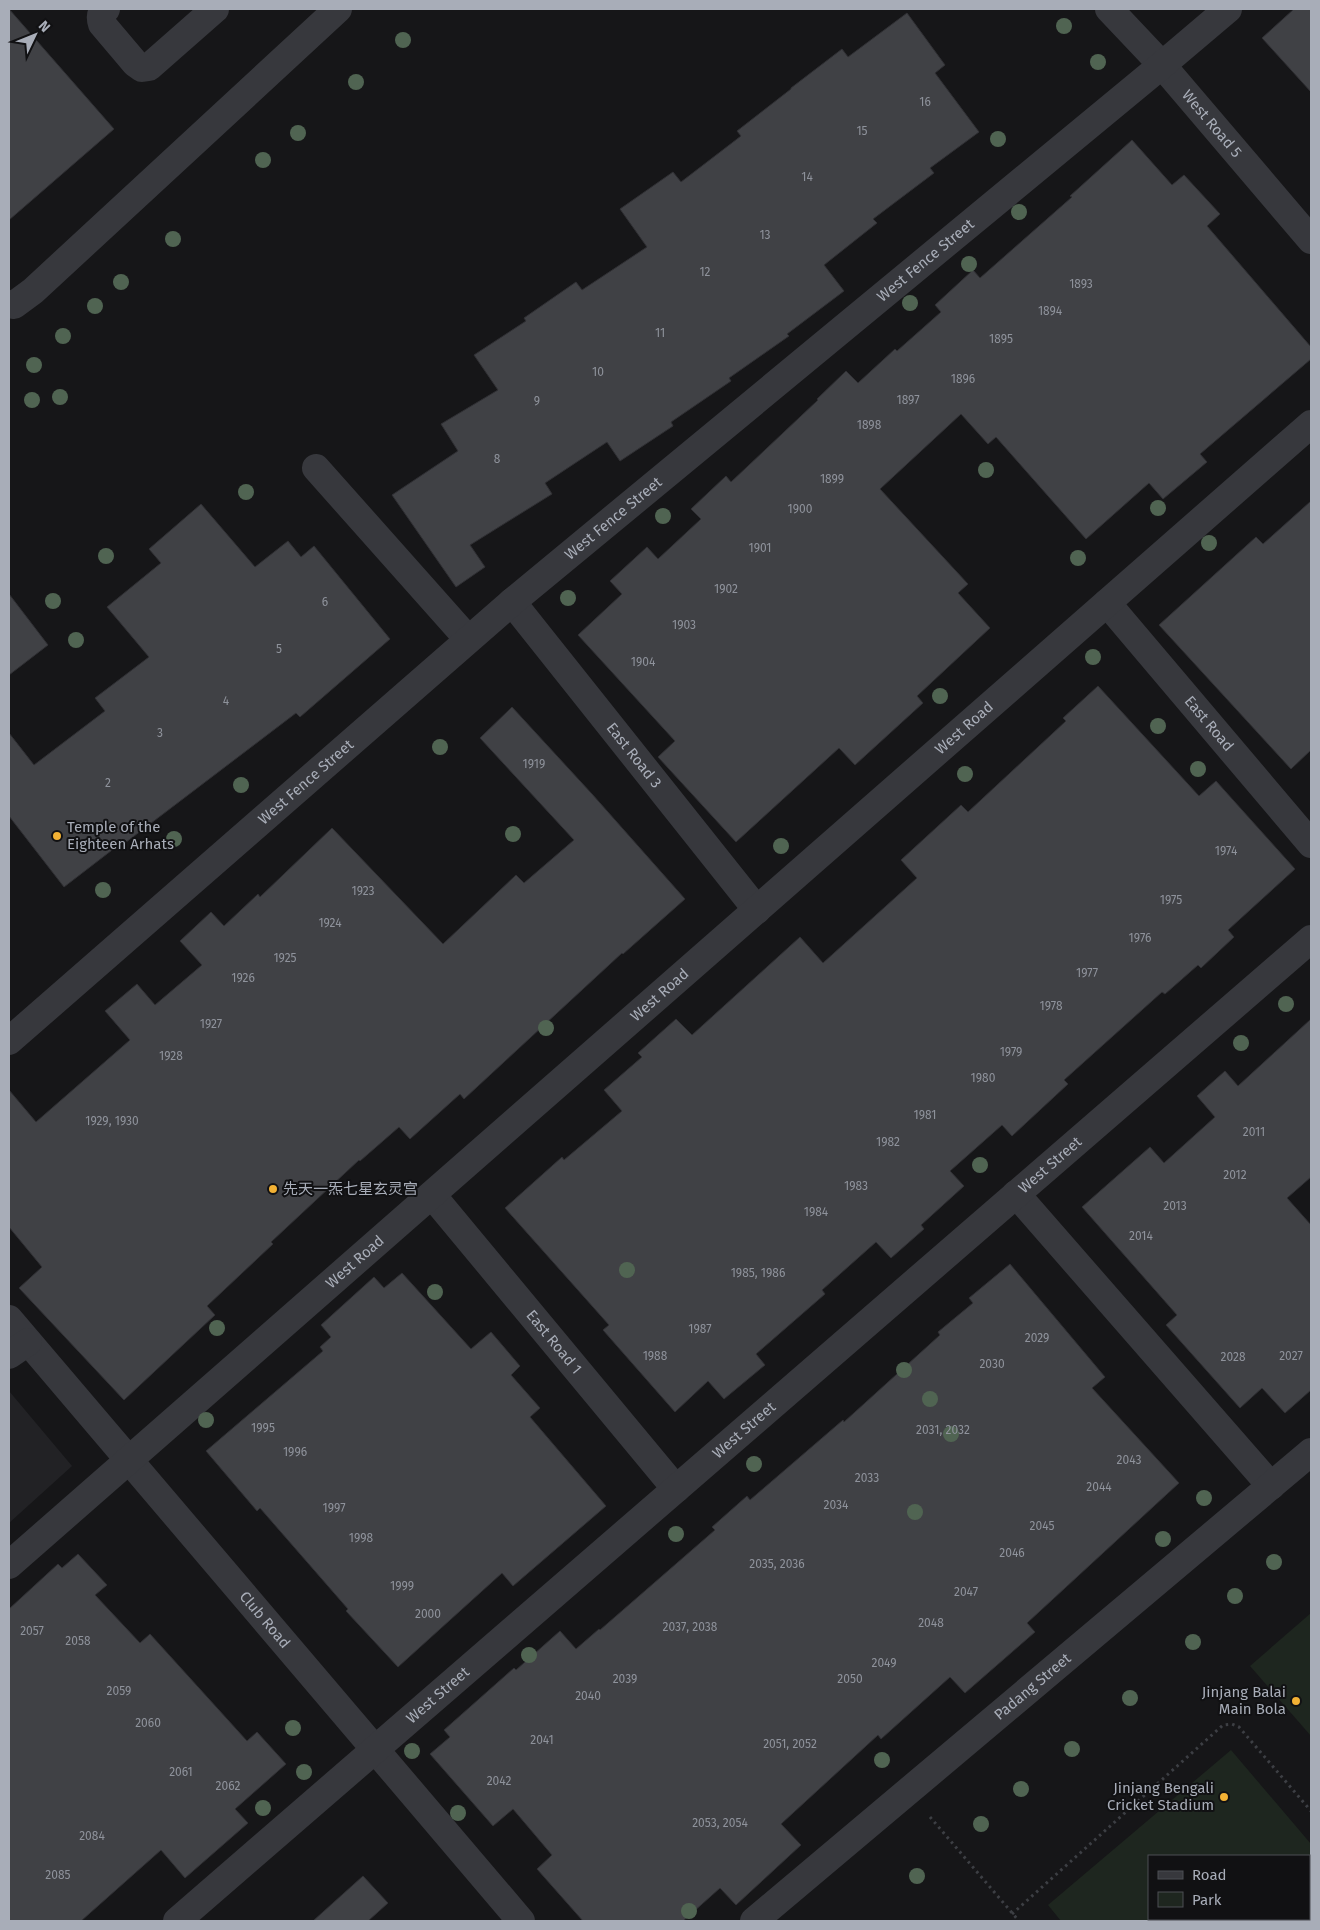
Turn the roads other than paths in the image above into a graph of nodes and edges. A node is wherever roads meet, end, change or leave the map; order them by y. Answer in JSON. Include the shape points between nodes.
{"nodes":[{"id":1,"x":106,"y":9,"type":"edge"},
{"id":2,"x":215,"y":9,"type":"edge"},
{"id":3,"x":338,"y":9,"type":"edge"},
{"id":4,"x":1110,"y":9,"type":"edge"},
{"id":5,"x":1228,"y":9,"type":"edge"},
{"id":6,"x":1162,"y":66,"type":"junction"},
{"id":7,"x":1311,"y":240,"type":"edge"},
{"id":8,"x":9,"y":304,"type":"edge"},
{"id":9,"x":1311,"y":424,"type":"edge"},
{"id":10,"x":316,"y":468,"type":"dead end"},
{"id":11,"x":512,"y":602,"type":"junction"},
{"id":12,"x":1107,"y":603,"type":"junction"},
{"id":13,"x":468,"y":639,"type":"junction"},
{"id":14,"x":1311,"y":844,"type":"edge"},
{"id":15,"x":757,"y":910,"type":"junction"},
{"id":16,"x":1311,"y":939,"type":"edge"},
{"id":17,"x":9,"y":1041,"type":"edge"},
{"id":18,"x":1016,"y":1194,"type":"junction"},
{"id":19,"x":432,"y":1195,"type":"junction"},
{"id":20,"x":9,"y":1319,"type":"edge"},
{"id":21,"x":18,"y":1348,"type":"edge"},
{"id":22,"x":1311,"y":1452,"type":"edge"},
{"id":23,"x":129,"y":1460,"type":"junction"},
{"id":24,"x":1271,"y":1486,"type":"junction"},
{"id":25,"x":676,"y":1489,"type":"junction"},
{"id":26,"x":9,"y":1565,"type":"edge"},
{"id":27,"x":375,"y":1750,"type":"junction"},
{"id":28,"x":177,"y":1921,"type":"edge"},
{"id":29,"x":521,"y":1921,"type":"edge"},
{"id":30,"x":754,"y":1921,"type":"edge"}],
"edges":[{"from":1,"to":2,"type":"street","via":[[100,18],[102,24],[142,68],[149,67]]},
{"from":3,"to":8,"type":"street","via":[[32,291],[14,305]]},
{"from":4,"to":6,"type":"street","name":"West Road 5"},
{"from":5,"to":6,"type":"street","name":"West Fence Street"},
{"from":6,"to":7,"type":"street","name":"West Road 5"},
{"from":6,"to":11,"type":"street","name":"West Fence Street"},
{"from":9,"to":12,"type":"street","name":"West Road"},
{"from":10,"to":13,"type":"street"},
{"from":11,"to":13,"type":"street","name":"West Fence Street"},
{"from":11,"to":15,"type":"street","name":"East Road 3"},
{"from":12,"to":14,"type":"street","name":"East Road"},
{"from":12,"to":15,"type":"street","name":"West Road"},
{"from":13,"to":17,"type":"street","name":"West Fence Street"},
{"from":15,"to":19,"type":"street","name":"West Road"},
{"from":16,"to":18,"type":"street","name":"West Street"},
{"from":18,"to":24,"type":"street"},
{"from":18,"to":25,"type":"street","name":"West Street"},
{"from":19,"to":23,"type":"street","name":"West Road"},
{"from":19,"to":25,"type":"street","name":"East Road 1"},
{"from":20,"to":21,"type":"street","name":"Club Road"},
{"from":21,"to":23,"type":"street","name":"Club Road"},
{"from":22,"to":24,"type":"street","name":"Padang Street"},
{"from":23,"to":26,"type":"street","name":"West Road"},
{"from":23,"to":27,"type":"street","name":"Club Road"},
{"from":24,"to":30,"type":"street","name":"Padang Street"},
{"from":25,"to":27,"type":"street","name":"West Street"},
{"from":27,"to":28,"type":"street","name":"West Street"},
{"from":27,"to":29,"type":"street","name":"Club Road"}]}
